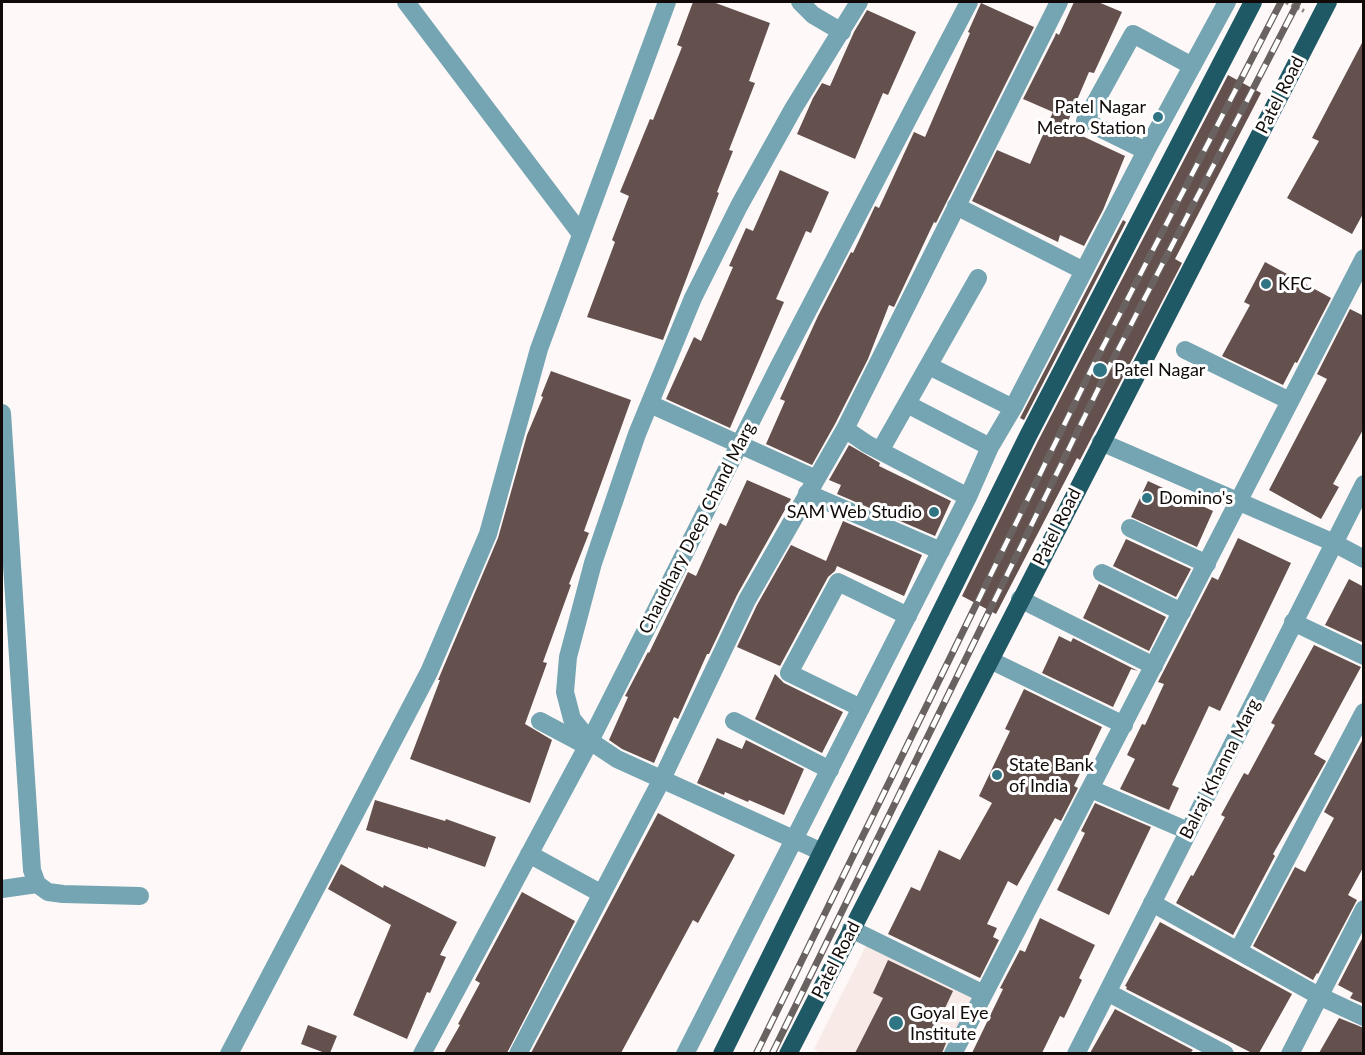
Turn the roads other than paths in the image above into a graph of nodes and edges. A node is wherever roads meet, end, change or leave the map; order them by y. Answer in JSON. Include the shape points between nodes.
{"nodes":[{"id":1,"x":406,"y":2,"type":"edge"},
{"id":2,"x":667,"y":2,"type":"edge"},
{"id":3,"x":800,"y":2,"type":"edge"},
{"id":4,"x":859,"y":2,"type":"edge"},
{"id":5,"x":969,"y":2,"type":"edge"},
{"id":6,"x":1059,"y":2,"type":"edge"},
{"id":7,"x":1253,"y":2,"type":"edge"},
{"id":8,"x":1328,"y":2,"type":"edge"},
{"id":9,"x":1223,"y":3,"type":"edge"},
{"id":10,"x":842,"y":32,"type":"junction"},
{"id":11,"x":1192,"y":66,"type":"junction"},
{"id":12,"x":1146,"y":151,"type":"junction"},
{"id":13,"x":956,"y":206,"type":"junction"},
{"id":14,"x":581,"y":234,"type":"junction"},
{"id":15,"x":1364,"y":258,"type":"edge"},
{"id":16,"x":1084,"y":271,"type":"junction"},
{"id":17,"x":978,"y":278,"type":"dead end"},
{"id":18,"x":1185,"y":350,"type":"dead end"},
{"id":19,"x":929,"y":366,"type":"junction"},
{"id":20,"x":1290,"y":401,"type":"junction"},
{"id":21,"x":650,"y":404,"type":"junction"},
{"id":22,"x":907,"y":405,"type":"junction"},
{"id":23,"x":1013,"y":408,"type":"junction"},
{"id":24,"x":2,"y":413,"type":"edge"},
{"id":25,"x":845,"y":429,"type":"junction"},
{"id":26,"x":1101,"y":442,"type":"junction"},
{"id":27,"x":739,"y":444,"type":"junction"},
{"id":28,"x":990,"y":447,"type":"junction"},
{"id":29,"x":880,"y":451,"type":"junction"},
{"id":30,"x":1364,"y":484,"type":"edge"},
{"id":31,"x":811,"y":486,"type":"junction"},
{"id":32,"x":968,"y":497,"type":"junction"},
{"id":33,"x":1239,"y":501,"type":"junction"},
{"id":34,"x":1130,"y":528,"type":"dead end"},
{"id":35,"x":1332,"y":542,"type":"junction"},
{"id":36,"x":6,"y":548,"type":"edge"},
{"id":37,"x":941,"y":551,"type":"junction"},
{"id":38,"x":1364,"y":559,"type":"edge"},
{"id":39,"x":1207,"y":564,"type":"junction"},
{"id":40,"x":1102,"y":573,"type":"dead end"},
{"id":41,"x":1020,"y":599,"type":"junction"},
{"id":42,"x":1182,"y":612,"type":"junction"},
{"id":43,"x":908,"y":616,"type":"junction"},
{"id":44,"x":1293,"y":622,"type":"junction"},
{"id":45,"x":1364,"y":656,"type":"edge"},
{"id":46,"x":990,"y":660,"type":"junction"},
{"id":47,"x":1154,"y":666,"type":"junction"},
{"id":48,"x":861,"y":708,"type":"junction"},
{"id":49,"x":1364,"y":712,"type":"edge"},
{"id":50,"x":540,"y":721,"type":"dead end"},
{"id":51,"x":734,"y":721,"type":"dead end"},
{"id":52,"x":1124,"y":725,"type":"junction"},
{"id":53,"x":588,"y":744,"type":"junction"},
{"id":54,"x":830,"y":770,"type":"junction"},
{"id":55,"x":662,"y":779,"type":"junction"},
{"id":56,"x":1091,"y":789,"type":"junction"},
{"id":57,"x":1188,"y":831,"type":"junction"},
{"id":58,"x":795,"y":839,"type":"junction"},
{"id":59,"x":822,"y":852,"type":"junction"},
{"id":60,"x":529,"y":854,"type":"junction"},
{"id":61,"x":37,"y":884,"type":"junction"},
{"id":62,"x":2,"y":889,"type":"edge"},
{"id":63,"x":602,"y":894,"type":"junction"},
{"id":64,"x":140,"y":896,"type":"dead end"},
{"id":65,"x":1152,"y":903,"type":"junction"},
{"id":66,"x":1364,"y":909,"type":"edge"},
{"id":67,"x":851,"y":929,"type":"junction"},
{"id":68,"x":1238,"y":951,"type":"junction"},
{"id":69,"x":1109,"y":993,"type":"junction"},
{"id":70,"x":984,"y":994,"type":"junction"},
{"id":71,"x":1319,"y":996,"type":"junction"},
{"id":72,"x":1364,"y":1017,"type":"edge"},
{"id":73,"x":792,"y":1052,"type":"edge"},
{"id":74,"x":229,"y":1053,"type":"edge"},
{"id":75,"x":422,"y":1053,"type":"edge"},
{"id":76,"x":518,"y":1053,"type":"edge"},
{"id":77,"x":685,"y":1053,"type":"edge"},
{"id":78,"x":722,"y":1053,"type":"edge"},
{"id":79,"x":953,"y":1053,"type":"edge"},
{"id":80,"x":1076,"y":1053,"type":"edge"},
{"id":81,"x":1225,"y":1053,"type":"edge"},
{"id":82,"x":1290,"y":1053,"type":"edge"}],
"edges":[{"from":1,"to":14,"type":"street"},
{"from":2,"to":14,"type":"street"},
{"from":3,"to":10,"type":"street","via":[[813,15]]},
{"from":4,"to":10,"type":"street"},
{"from":5,"to":27,"type":"street","name":"Chaudhary Deep Chand Marg"},
{"from":6,"to":13,"type":"street"},
{"from":7,"to":59,"type":"main road","via":[[1028,436]]},
{"from":8,"to":26,"type":"main road","name":"Patel Road"},
{"from":9,"to":11,"type":"street"},
{"from":10,"to":21,"type":"street","via":[[739,206],[693,298]]},
{"from":11,"to":12,"type":"street"},
{"from":11,"to":12,"type":"street","via":[[1132,34],[1085,121]]},
{"from":12,"to":16,"type":"street"},
{"from":13,"to":16,"type":"street"},
{"from":13,"to":25,"type":"street"},
{"from":14,"to":74,"type":"street","via":[[539,349],[488,534],[429,672]]},
{"from":15,"to":20,"type":"street"},
{"from":16,"to":23,"type":"street"},
{"from":17,"to":19,"type":"street"},
{"from":18,"to":20,"type":"street"},
{"from":19,"to":22,"type":"street"},
{"from":19,"to":23,"type":"street"},
{"from":20,"to":33,"type":"street"},
{"from":21,"to":27,"type":"street"},
{"from":21,"to":53,"type":"street","via":[[593,563],[568,657],[565,692],[572,719]]},
{"from":22,"to":28,"type":"street"},
{"from":22,"to":29,"type":"street"},
{"from":23,"to":28,"type":"street"},
{"from":24,"to":36,"type":"street"},
{"from":25,"to":29,"type":"street"},
{"from":25,"to":31,"type":"street"},
{"from":26,"to":33,"type":"street"},
{"from":26,"to":41,"type":"main road","name":"Patel Road"},
{"from":27,"to":31,"type":"street"},
{"from":27,"to":53,"type":"street","name":"Chaudhary Deep Chand Marg"},
{"from":28,"to":32,"type":"street"},
{"from":29,"to":32,"type":"street"},
{"from":30,"to":35,"type":"street","name":"Balraj Khanna Marg"},
{"from":31,"to":37,"type":"street"},
{"from":31,"to":55,"type":"street","via":[[747,600]]},
{"from":32,"to":37,"type":"street"},
{"from":33,"to":35,"type":"street"},
{"from":33,"to":39,"type":"street"},
{"from":34,"to":39,"type":"street"},
{"from":35,"to":38,"type":"street"},
{"from":35,"to":44,"type":"street","name":"Balraj Khanna Marg"},
{"from":36,"to":61,"type":"street","via":[[32,870]]},
{"from":37,"to":43,"type":"street"},
{"from":39,"to":42,"type":"street"},
{"from":40,"to":42,"type":"street"},
{"from":41,"to":46,"type":"main road","name":"Patel Road"},
{"from":41,"to":47,"type":"street"},
{"from":42,"to":47,"type":"street"},
{"from":43,"to":48,"type":"street"},
{"from":43,"to":48,"type":"street","via":[[838,582],[789,673]]},
{"from":44,"to":45,"type":"street"},
{"from":44,"to":57,"type":"street","name":"Balraj Khanna Marg"},
{"from":46,"to":52,"type":"street"},
{"from":46,"to":67,"type":"main road","name":"Patel Road"},
{"from":47,"to":52,"type":"street"},
{"from":48,"to":54,"type":"street"},
{"from":49,"to":68,"type":"street"},
{"from":50,"to":53,"type":"street"},
{"from":51,"to":54,"type":"street"},
{"from":52,"to":56,"type":"street"},
{"from":53,"to":55,"type":"street"},
{"from":53,"to":60,"type":"street","name":"Chaudhary Deep Chand Marg"},
{"from":54,"to":58,"type":"street"},
{"from":55,"to":58,"type":"street"},
{"from":55,"to":63,"type":"street"},
{"from":56,"to":57,"type":"street"},
{"from":56,"to":70,"type":"street"},
{"from":57,"to":65,"type":"street","name":"Balraj Khanna Marg"},
{"from":58,"to":59,"type":"street"},
{"from":58,"to":77,"type":"street"},
{"from":59,"to":78,"type":"main road"},
{"from":60,"to":63,"type":"street"},
{"from":60,"to":75,"type":"street","name":"Chaudhary Deep Chand Marg"},
{"from":61,"to":62,"type":"street"},
{"from":61,"to":64,"type":"street","via":[[48,892],[63,894]]},
{"from":63,"to":76,"type":"street"},
{"from":65,"to":68,"type":"street"},
{"from":65,"to":69,"type":"street","name":"Balraj Khanna Marg"},
{"from":66,"to":71,"type":"street"},
{"from":67,"to":70,"type":"street"},
{"from":67,"to":73,"type":"main road","name":"Patel Road"},
{"from":68,"to":71,"type":"street"},
{"from":69,"to":80,"type":"street","name":"Balraj Khanna Marg"},
{"from":69,"to":81,"type":"street"},
{"from":70,"to":79,"type":"street"},
{"from":71,"to":72,"type":"street"},
{"from":71,"to":82,"type":"street"}]}
